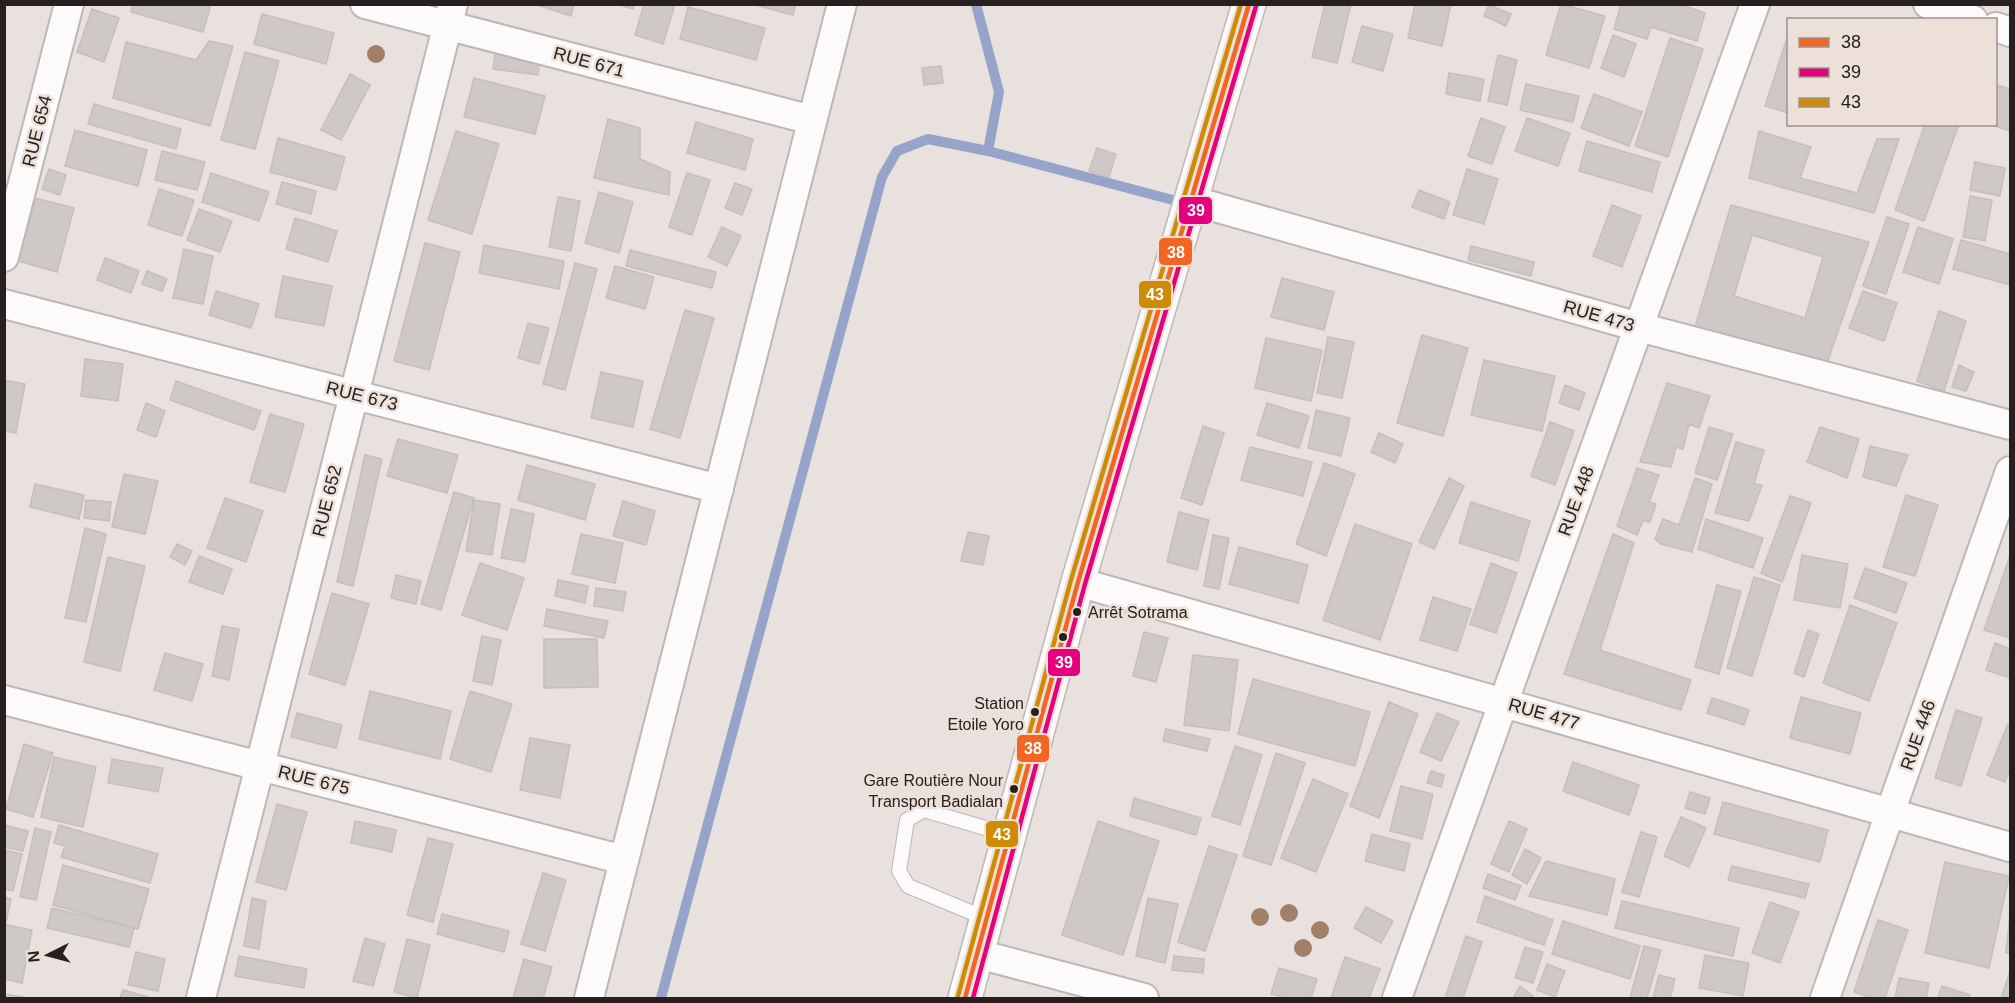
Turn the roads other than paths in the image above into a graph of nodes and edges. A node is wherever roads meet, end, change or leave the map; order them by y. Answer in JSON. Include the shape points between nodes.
{"nodes":[{"id":1,"x":69,"y":4,"type":"edge"},
{"id":2,"x":365,"y":4,"type":"edge"},
{"id":3,"x":842,"y":4,"type":"edge"},
{"id":4,"x":1249,"y":4,"type":"edge"},
{"id":5,"x":1755,"y":4,"type":"edge"},
{"id":6,"x":1928,"y":4,"type":"edge"},
{"id":7,"x":451,"y":15,"type":"edge"},
{"id":8,"x":1967,"y":18,"type":"edge"},
{"id":9,"x":812,"y":120,"type":"junction"},
{"id":10,"x":1190,"y":200,"type":"junction"},
{"id":11,"x":4,"y":257,"type":"edge"},
{"id":12,"x":4,"y":304,"type":"edge"},
{"id":13,"x":1639,"y":327,"type":"junction"},
{"id":14,"x":354,"y":394,"type":"junction"},
{"id":15,"x":2010,"y":425,"type":"edge"},
{"id":16,"x":2010,"y":471,"type":"edge"},
{"id":17,"x":719,"y":489,"type":"junction"},
{"id":18,"x":1078,"y":582,"type":"junction"},
{"id":19,"x":4,"y":700,"type":"edge"},
{"id":20,"x":1504,"y":702,"type":"junction"},
{"id":21,"x":260,"y":766,"type":"junction"},
{"id":22,"x":1891,"y":812,"type":"junction"},
{"id":23,"x":1009,"y":835,"type":"junction"},
{"id":24,"x":2010,"y":847,"type":"edge"},
{"id":25,"x":624,"y":860,"type":"junction"},
{"id":26,"x":987,"y":919,"type":"junction"},
{"id":27,"x":978,"y":954,"type":"junction"},
{"id":28,"x":201,"y":999,"type":"edge"},
{"id":29,"x":589,"y":999,"type":"edge"},
{"id":30,"x":965,"y":999,"type":"edge"},
{"id":31,"x":1144,"y":999,"type":"edge"},
{"id":32,"x":1397,"y":999,"type":"edge"},
{"id":33,"x":1825,"y":999,"type":"edge"}],
"edges":[{"from":1,"to":11,"type":"street","name":"RUE 654"},
{"from":2,"to":7,"type":"street","name":"RUE 671"},
{"from":3,"to":9,"type":"street"},
{"from":4,"to":10,"type":"main road"},
{"from":5,"to":13,"type":"street","name":"RUE 448"},
{"from":6,"to":8,"type":"street"},
{"from":7,"to":9,"type":"street","name":"RUE 671"},
{"from":7,"to":14,"type":"street","name":"RUE 652"},
{"from":9,"to":17,"type":"street"},
{"from":10,"to":13,"type":"street","name":"RUE 473"},
{"from":10,"to":18,"type":"main road"},
{"from":12,"to":14,"type":"street","name":"RUE 673"},
{"from":13,"to":15,"type":"street","name":"RUE 473"},
{"from":13,"to":20,"type":"street","name":"RUE 448"},
{"from":14,"to":17,"type":"street","name":"RUE 673"},
{"from":14,"to":21,"type":"street","name":"RUE 652"},
{"from":16,"to":22,"type":"street","name":"RUE 446"},
{"from":17,"to":25,"type":"street"},
{"from":18,"to":20,"type":"street","name":"RUE 477"},
{"from":18,"to":23,"type":"main road"},
{"from":19,"to":21,"type":"street","name":"RUE 675"},
{"from":20,"to":22,"type":"street","name":"RUE 477"},
{"from":20,"to":32,"type":"street","name":"RUE 448"},
{"from":21,"to":25,"type":"street","name":"RUE 675"},
{"from":21,"to":28,"type":"street","name":"RUE 652"},
{"from":22,"to":24,"type":"street","name":"RUE 477"},
{"from":22,"to":33,"type":"street","name":"RUE 446"},
{"from":23,"to":26,"type":"main road"},
{"from":23,"to":26,"type":"lane","via":[[924,810],[907,820],[898,872],[908,886]]},
{"from":25,"to":29,"type":"street"},
{"from":26,"to":27,"type":"main road"},
{"from":27,"to":30,"type":"main road"},
{"from":27,"to":31,"type":"street"}]}
